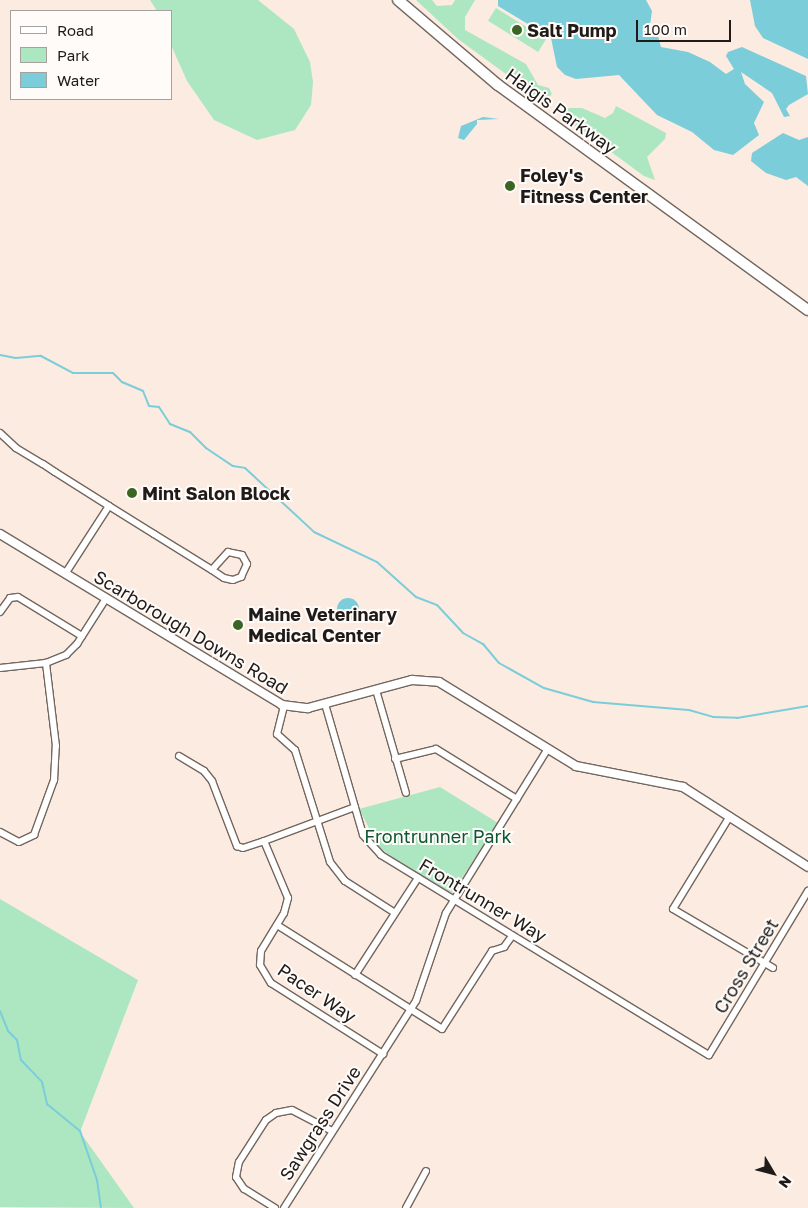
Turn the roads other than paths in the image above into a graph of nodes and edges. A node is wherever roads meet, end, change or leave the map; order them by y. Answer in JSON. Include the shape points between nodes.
{"nodes":[{"id":1,"x":398,"y":0,"type":"edge"},
{"id":2,"x":808,"y":310,"type":"edge"},
{"id":3,"x":0,"y":433,"type":"edge"},
{"id":4,"x":110,"y":506,"type":"junction"},
{"id":5,"x":0,"y":534,"type":"edge"},
{"id":6,"x":212,"y":570,"type":"junction"},
{"id":7,"x":65,"y":574,"type":"junction"},
{"id":8,"x":105,"y":600,"type":"junction"},
{"id":9,"x":0,"y":612,"type":"edge"},
{"id":10,"x":82,"y":636,"type":"junction"},
{"id":11,"x":46,"y":663,"type":"junction"},
{"id":12,"x":0,"y":668,"type":"edge"},
{"id":13,"x":376,"y":690,"type":"junction"},
{"id":14,"x":325,"y":704,"type":"junction"},
{"id":15,"x":284,"y":706,"type":"junction"},
{"id":16,"x":547,"y":750,"type":"junction"},
{"id":17,"x":179,"y":756,"type":"dead end"},
{"id":18,"x":395,"y":759,"type":"junction"},
{"id":19,"x":406,"y":793,"type":"dead end"},
{"id":20,"x":517,"y":799,"type":"junction"},
{"id":21,"x":355,"y":807,"type":"junction"},
{"id":22,"x":730,"y":816,"type":"junction"},
{"id":23,"x":315,"y":821,"type":"junction"},
{"id":24,"x":0,"y":832,"type":"edge"},
{"id":25,"x":264,"y":841,"type":"junction"},
{"id":26,"x":808,"y":867,"type":"edge"},
{"id":27,"x":418,"y":878,"type":"junction"},
{"id":28,"x":808,"y":891,"type":"edge"},
{"id":29,"x":453,"y":900,"type":"junction"},
{"id":30,"x":395,"y":913,"type":"junction"},
{"id":31,"x":277,"y":926,"type":"junction"},
{"id":32,"x":512,"y":936,"type":"junction"},
{"id":33,"x":765,"y":963,"type":"junction"},
{"id":34,"x":773,"y":968,"type":"dead end"},
{"id":35,"x":355,"y":975,"type":"junction"},
{"id":36,"x":410,"y":1010,"type":"junction"},
{"id":37,"x":383,"y":1054,"type":"junction"},
{"id":38,"x":709,"y":1055,"type":"joint"},
{"id":39,"x":332,"y":1131,"type":"junction"},
{"id":40,"x":426,"y":1171,"type":"dead end"},
{"id":41,"x":275,"y":1208,"type":"edge"},
{"id":42,"x":284,"y":1208,"type":"edge"},
{"id":43,"x":406,"y":1208,"type":"edge"}],
"edges":[{"from":1,"to":2,"type":"main road","name":"Haigis Parkway","via":[[492,80]]},
{"from":3,"to":4,"type":"street","via":[[16,448]]},
{"from":4,"to":6,"type":"street"},
{"from":4,"to":7,"type":"street"},
{"from":5,"to":7,"type":"street","name":"Scarborough Downs Road"},
{"from":6,"to":6,"type":"street","via":[[233,580],[244,574],[246,564],[242,555],[228,552]]},
{"from":7,"to":8,"type":"street","name":"Scarborough Downs Road"},
{"from":8,"to":10,"type":"street"},
{"from":8,"to":15,"type":"street","name":"Scarborough Downs Road"},
{"from":9,"to":10,"type":"street","via":[[10,598],[18,596]]},
{"from":10,"to":11,"type":"street","via":[[66,655]]},
{"from":11,"to":12,"type":"street"},
{"from":11,"to":24,"type":"street","via":[[56,746],[54,780],[34,835],[19,842]]},
{"from":13,"to":14,"type":"street","name":"Scarborough Downs Road"},
{"from":13,"to":16,"type":"street","name":"Scarborough Downs Road","via":[[416,680],[439,682]]},
{"from":13,"to":18,"type":"street"},
{"from":14,"to":15,"type":"street","name":"Scarborough Downs Road","via":[[300,709]]},
{"from":14,"to":21,"type":"street","name":"Frontrunner Way"},
{"from":15,"to":23,"type":"street","via":[[277,734],[295,750]]},
{"from":16,"to":20,"type":"street","name":"Sawgrass Drive"},
{"from":16,"to":22,"type":"street","name":"Scarborough Downs Road","via":[[588,769],[674,784]]},
{"from":17,"to":25,"type":"street","via":[[204,771],[212,781],[237,846],[246,847]]},
{"from":18,"to":19,"type":"street"},
{"from":18,"to":20,"type":"street","via":[[436,749]]},
{"from":20,"to":29,"type":"street","name":"Sawgrass Drive"},
{"from":21,"to":23,"type":"street"},
{"from":21,"to":27,"type":"street","name":"Frontrunner Way","via":[[363,835],[371,846]]},
{"from":22,"to":26,"type":"street","name":"Scarborough Downs Road"},
{"from":22,"to":33,"type":"street","via":[[673,909]]},
{"from":23,"to":25,"type":"street"},
{"from":23,"to":30,"type":"street","via":[[337,873]]},
{"from":25,"to":31,"type":"street","name":"Pacer Way","via":[[287,892],[286,906]]},
{"from":27,"to":29,"type":"street","name":"Frontrunner Way"},
{"from":27,"to":30,"type":"street"},
{"from":28,"to":33,"type":"street","name":"Cross Street"},
{"from":29,"to":32,"type":"street","name":"Frontrunner Way"},
{"from":29,"to":36,"type":"street","name":"Sawgrass Drive","via":[[424,982]]},
{"from":30,"to":35,"type":"street"},
{"from":31,"to":35,"type":"street"},
{"from":31,"to":37,"type":"street","name":"Pacer Way","via":[[260,956],[266,979]]},
{"from":32,"to":36,"type":"street","via":[[504,947],[492,950],[442,1029]]},
{"from":32,"to":38,"type":"street","name":"Frontrunner Way"},
{"from":33,"to":34,"type":"street"},
{"from":33,"to":38,"type":"street","name":"Cross Street"},
{"from":35,"to":36,"type":"street"},
{"from":36,"to":37,"type":"street","name":"Sawgrass Drive"},
{"from":37,"to":39,"type":"street","name":"Sawgrass Drive"},
{"from":39,"to":41,"type":"street","via":[[292,1110],[276,1113],[266,1120],[239,1162],[236,1177],[244,1189]]},
{"from":39,"to":42,"type":"street","name":"Sawgrass Drive"},
{"from":40,"to":43,"type":"street"}]}
